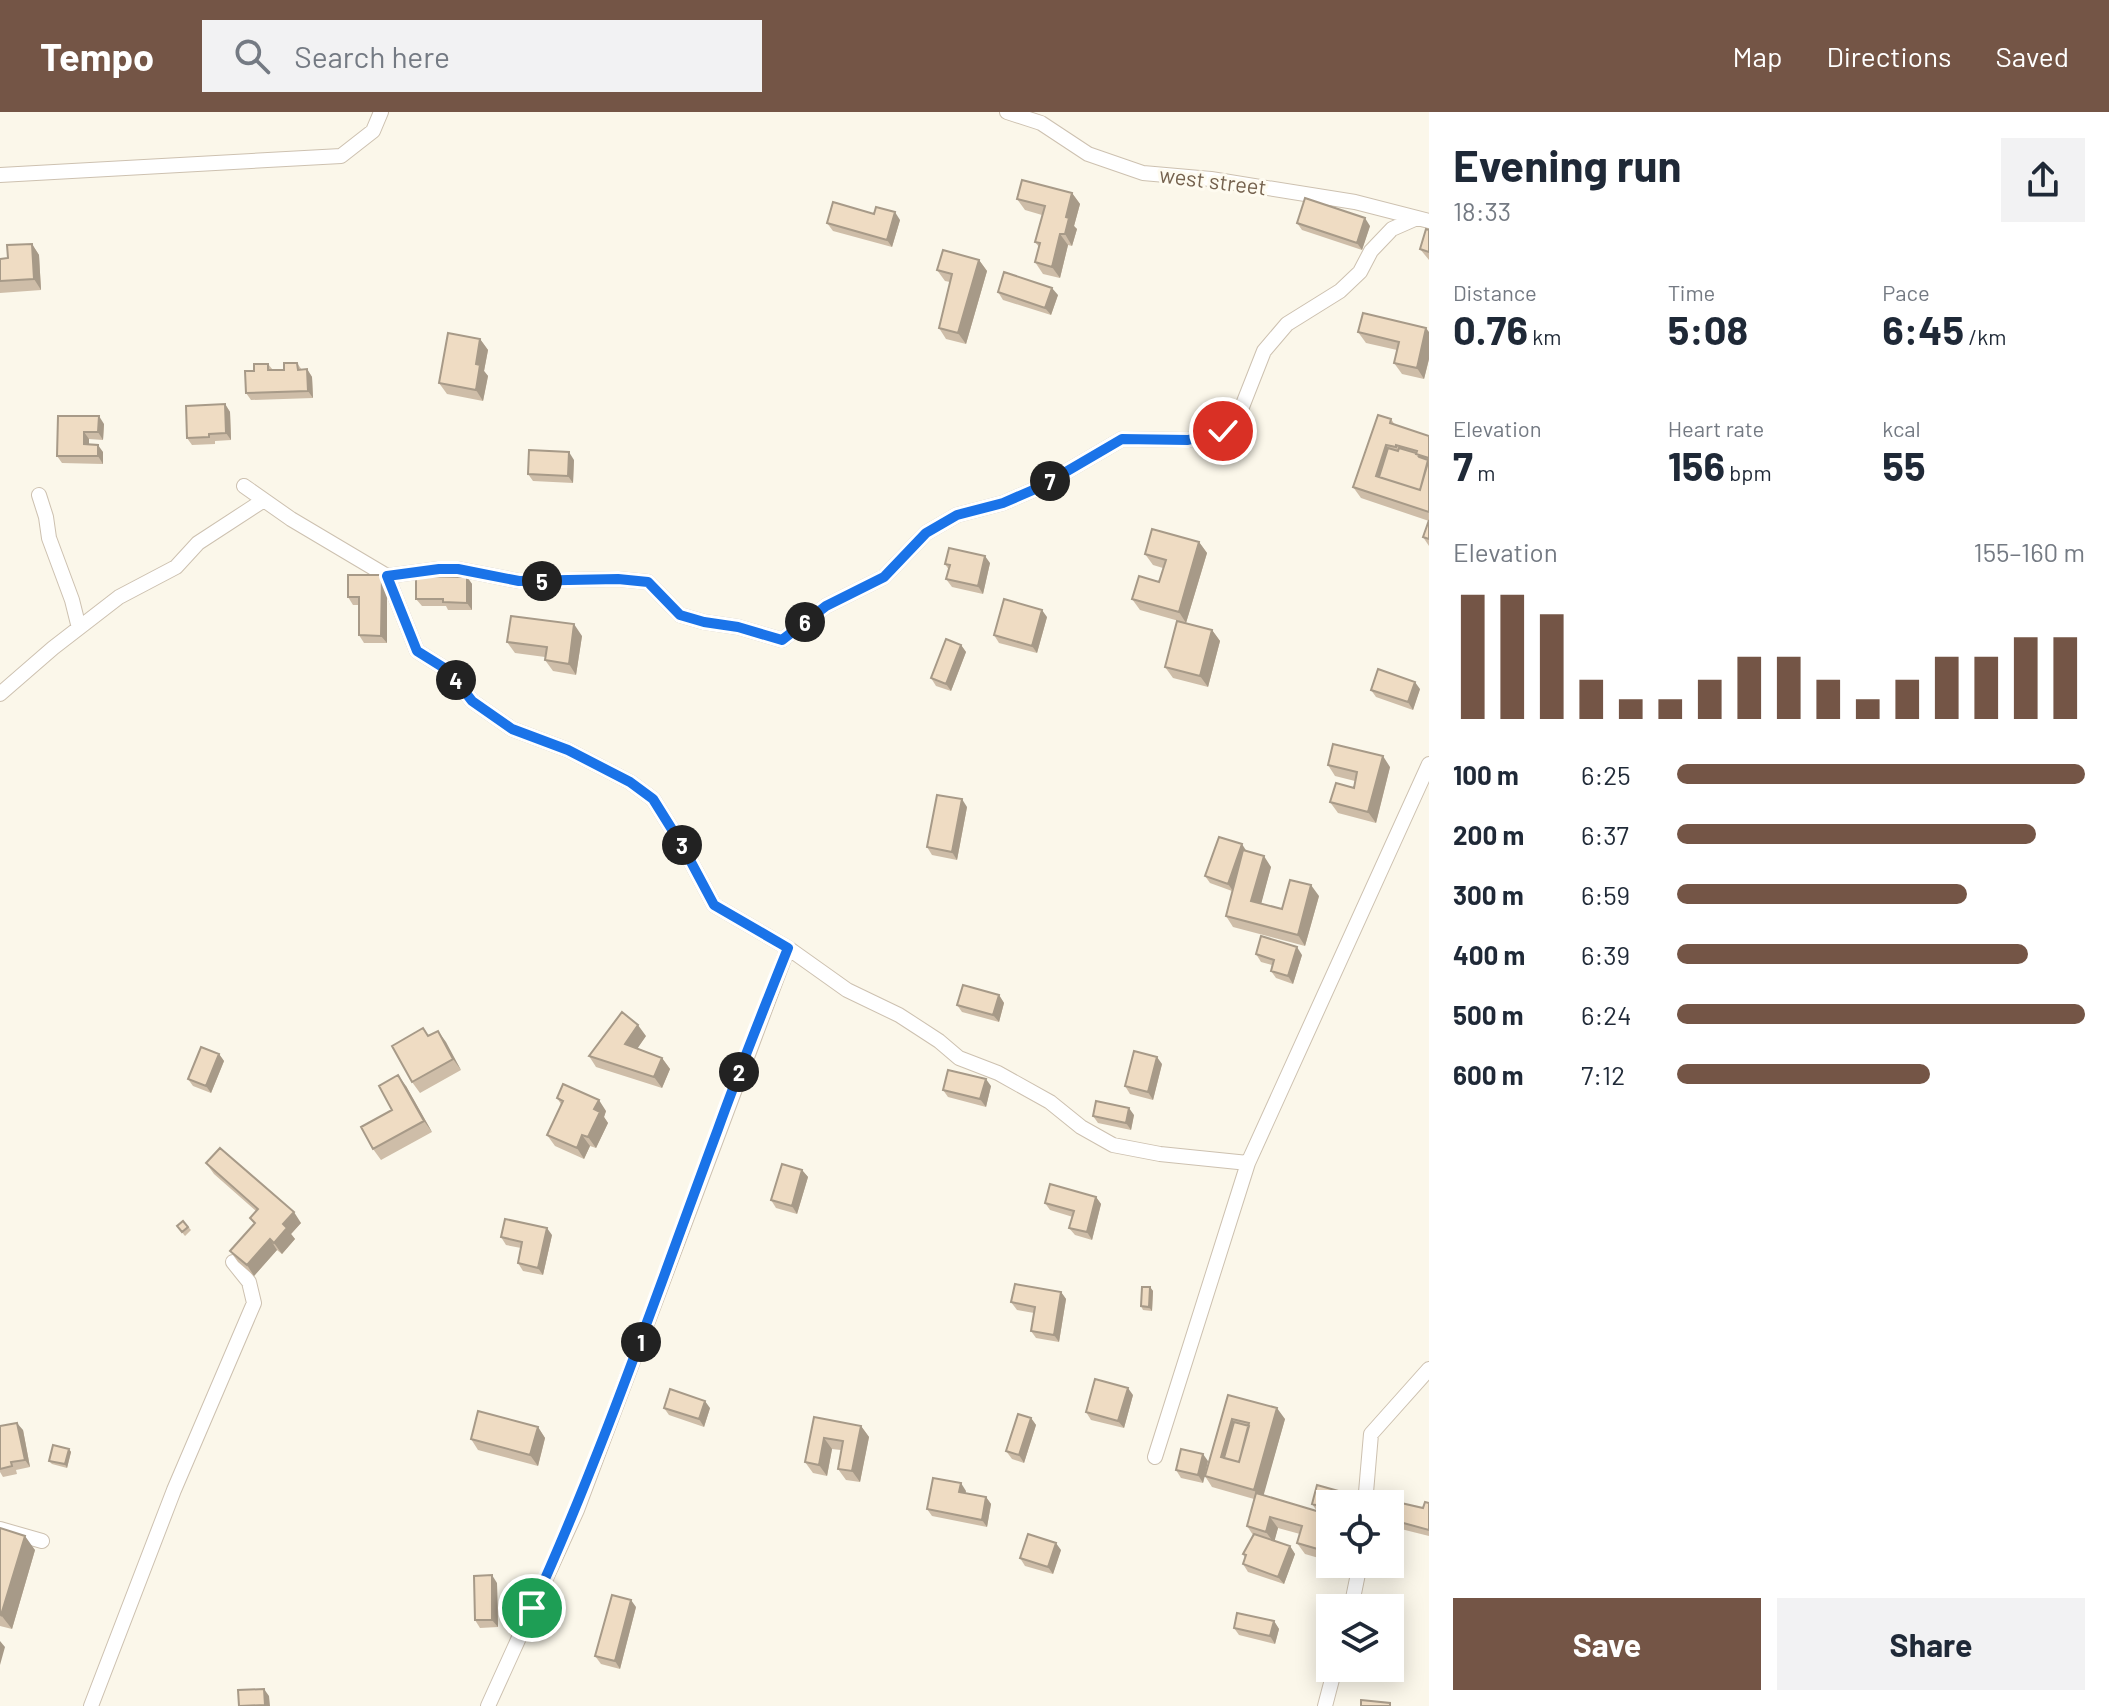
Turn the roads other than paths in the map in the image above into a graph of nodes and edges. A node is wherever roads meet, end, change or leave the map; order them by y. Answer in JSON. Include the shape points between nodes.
{"nodes":[{"id":1,"x":381,"y":112,"type":"edge"},
{"id":2,"x":1007,"y":112,"type":"edge"},
{"id":3,"x":0,"y":175,"type":"edge"},
{"id":4,"x":1423,"y":220,"type":"edge"},
{"id":5,"x":244,"y":486,"type":"dead end"},
{"id":6,"x":39,"y":495,"type":"dead end"},
{"id":7,"x":264,"y":500,"type":"junction"},
{"id":8,"x":387,"y":576,"type":"junction"},
{"id":9,"x":79,"y":628,"type":"junction"},
{"id":10,"x":0,"y":694,"type":"edge"},
{"id":11,"x":1429,"y":764,"type":"edge"},
{"id":12,"x":788,"y":948,"type":"junction"},
{"id":13,"x":1248,"y":1163,"type":"junction"},
{"id":14,"x":233,"y":1262,"type":"edge"},
{"id":15,"x":1429,"y":1369,"type":"edge"},
{"id":16,"x":1155,"y":1457,"type":"dead end"},
{"id":17,"x":1366,"y":1490,"type":"edge"},
{"id":18,"x":0,"y":1529,"type":"edge"},
{"id":19,"x":42,"y":1541,"type":"dead end"},
{"id":20,"x":1331,"y":1682,"type":"edge"},
{"id":21,"x":91,"y":1706,"type":"edge"},
{"id":22,"x":488,"y":1706,"type":"edge"},
{"id":23,"x":1325,"y":1706,"type":"edge"}],
"edges":[{"from":1,"to":3,"type":"street","via":[[373,131],[341,156]]},
{"from":2,"to":4,"type":"street","name":"west street","via":[[1041,123],[1088,154],[1143,173],[1355,202]]},
{"from":4,"to":8,"type":"street","via":[[1392,229],[1352,281],[1287,324],[1264,351],[1240,412],[1223,431],[1188,440],[1122,439],[1040,487],[957,515],[926,533],[884,577],[826,606],[782,640],[680,615],[648,582],[519,581],[458,569]]},
{"from":5,"to":7,"type":"street"},
{"from":6,"to":9,"type":"street"},
{"from":7,"to":8,"type":"street"},
{"from":7,"to":9,"type":"street","via":[[198,543],[176,567],[119,597]]},
{"from":8,"to":12,"type":"street","via":[[417,651],[449,671],[472,701],[512,729],[568,750],[653,799],[714,905]]},
{"from":9,"to":10,"type":"street"},
{"from":11,"to":13,"type":"street"},
{"from":12,"to":13,"type":"street","via":[[959,1058],[1050,1102],[1113,1145]]},
{"from":12,"to":22,"type":"street","via":[[577,1510]]},
{"from":13,"to":16,"type":"street"},
{"from":14,"to":21,"type":"street","via":[[249,1282],[254,1303],[174,1490]]},
{"from":15,"to":17,"type":"street","via":[[1371,1434]]},
{"from":18,"to":19,"type":"street"},
{"from":20,"to":23,"type":"street"}]}
